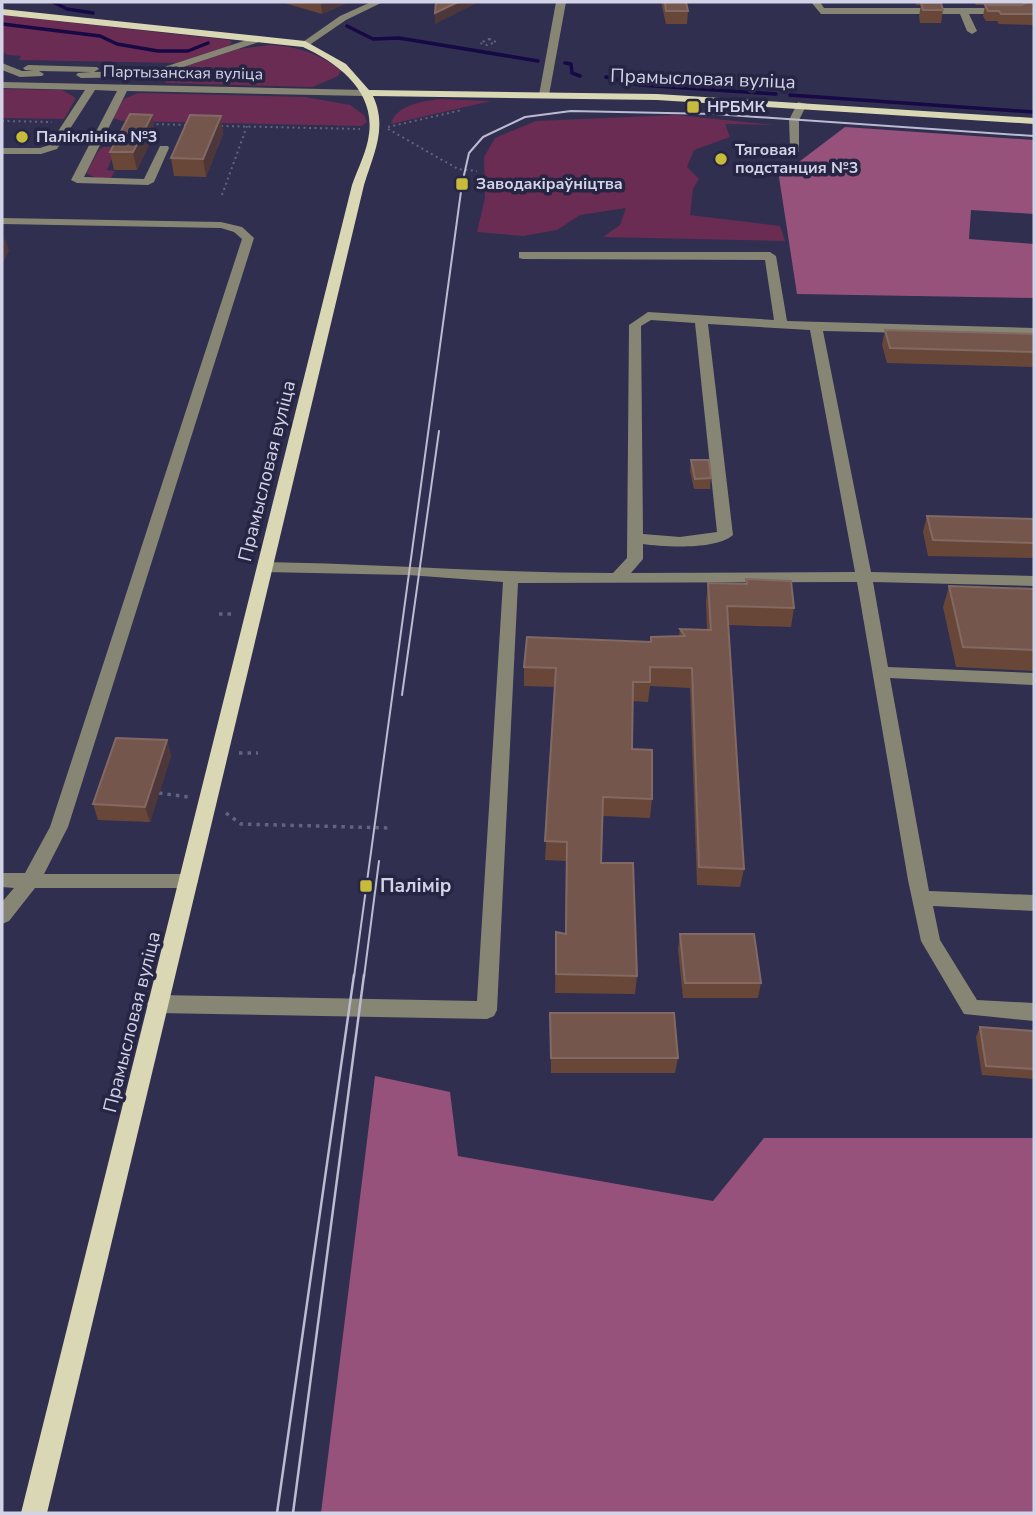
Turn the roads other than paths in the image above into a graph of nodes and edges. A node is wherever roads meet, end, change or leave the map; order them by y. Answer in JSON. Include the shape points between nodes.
{"nodes":[{"id":1,"x":378,"y":2,"type":"edge"},
{"id":2,"x":561,"y":2,"type":"edge"},
{"id":3,"x":816,"y":2,"type":"edge"},
{"id":4,"x":922,"y":2,"type":"edge"},
{"id":5,"x":966,"y":6,"type":"edge"},
{"id":6,"x":931,"y":10,"type":"junction"},
{"id":7,"x":1020,"y":10,"type":"edge"},
{"id":8,"x":2,"y":12,"type":"edge"},
{"id":9,"x":972,"y":31,"type":"dead end"},
{"id":10,"x":256,"y":40,"type":"junction"},
{"id":11,"x":306,"y":44,"type":"junction"},
{"id":12,"x":3,"y":67,"type":"edge"},
{"id":13,"x":2,"y":85,"type":"edge"},
{"id":14,"x":92,"y":87,"type":"junction"},
{"id":15,"x":123,"y":88,"type":"junction"},
{"id":16,"x":364,"y":93,"type":"junction"},
{"id":17,"x":544,"y":95,"type":"junction"},
{"id":18,"x":802,"y":104,"type":"junction"},
{"id":19,"x":1034,"y":121,"type":"edge"},
{"id":20,"x":164,"y":149,"type":"dead end"},
{"id":21,"x":2,"y":151,"type":"edge"},
{"id":22,"x":755,"y":152,"type":"dead end"},
{"id":23,"x":2,"y":221,"type":"edge"},
{"id":24,"x":523,"y":255,"type":"dead end"},
{"id":25,"x":701,"y":318,"type":"junction"},
{"id":26,"x":781,"y":324,"type":"junction"},
{"id":27,"x":816,"y":327,"type":"junction"},
{"id":28,"x":1034,"y":332,"type":"edge"},
{"id":29,"x":635,"y":538,"type":"junction"},
{"id":30,"x":265,"y":567,"type":"junction"},
{"id":31,"x":618,"y":577,"type":"junction"},
{"id":32,"x":864,"y":577,"type":"junction"},
{"id":33,"x":511,"y":578,"type":"junction"},
{"id":34,"x":1034,"y":581,"type":"edge"},
{"id":35,"x":881,"y":673,"type":"junction"},
{"id":36,"x":1034,"y":678,"type":"edge"},
{"id":37,"x":2,"y":880,"type":"edge"},
{"id":38,"x":31,"y":880,"type":"junction"},
{"id":39,"x":189,"y":881,"type":"junction"},
{"id":40,"x":921,"y":898,"type":"junction"},
{"id":41,"x":1034,"y":903,"type":"edge"},
{"id":42,"x":2,"y":916,"type":"edge"},
{"id":43,"x":157,"y":1004,"type":"junction"},
{"id":44,"x":1034,"y":1012,"type":"edge"},
{"id":45,"x":34,"y":1513,"type":"edge"}],
"edges":[{"from":1,"to":11,"type":"street","via":[[343,18]]},
{"from":2,"to":17,"type":"street"},
{"from":3,"to":6,"type":"street","via":[[821,10]]},
{"from":4,"to":6,"type":"street"},
{"from":5,"to":6,"type":"street"},
{"from":5,"to":7,"type":"street","via":[[975,12]]},
{"from":5,"to":9,"type":"street"},
{"from":8,"to":10,"type":"main road"},
{"from":10,"to":11,"type":"main road"},
{"from":10,"to":12,"type":"street","via":[[167,70]]},
{"from":11,"to":16,"type":"main road","via":[[343,64]]},
{"from":13,"to":14,"type":"street","name":"Партызанская вуліца"},
{"from":14,"to":15,"type":"street","name":"Партызанская вуліца"},
{"from":14,"to":21,"type":"street","via":[[53,147]]},
{"from":15,"to":16,"type":"street","name":"Партызанская вуліца"},
{"from":15,"to":20,"type":"street","via":[[77,180],[148,181]]},
{"from":16,"to":17,"type":"main road","name":"Прамысловая вуліца"},
{"from":16,"to":30,"type":"main road","name":"Прамысловая вуліца","via":[[373,106],[376,129],[358,185]]},
{"from":17,"to":18,"type":"main road","name":"Прамысловая вуліца"},
{"from":18,"to":19,"type":"main road","name":"Прамысловая вуліца"},
{"from":18,"to":22,"type":"street","via":[[794,120],[794,150]]},
{"from":23,"to":38,"type":"street","via":[[221,225],[238,229],[248,238],[58,827]]},
{"from":24,"to":26,"type":"street","via":[[770,256]]},
{"from":25,"to":26,"type":"street"},
{"from":25,"to":29,"type":"street","via":[[648,316],[635,325]]},
{"from":25,"to":29,"type":"street","via":[[725,535],[671,543]]},
{"from":26,"to":27,"type":"street"},
{"from":27,"to":28,"type":"street"},
{"from":27,"to":32,"type":"street"},
{"from":29,"to":31,"type":"street","via":[[635,559]]},
{"from":30,"to":33,"type":"street"},
{"from":30,"to":39,"type":"main road","name":"Прамысловая вуліца"},
{"from":31,"to":32,"type":"street"},
{"from":31,"to":33,"type":"street"},
{"from":32,"to":34,"type":"street"},
{"from":32,"to":35,"type":"street"},
{"from":33,"to":43,"type":"street","via":[[514,646],[487,1010]]},
{"from":35,"to":36,"type":"street"},
{"from":35,"to":40,"type":"street"},
{"from":37,"to":38,"type":"street"},
{"from":38,"to":39,"type":"street"},
{"from":38,"to":42,"type":"street"},
{"from":39,"to":43,"type":"main road","name":"Прамысловая вуліца"},
{"from":40,"to":41,"type":"street"},
{"from":40,"to":44,"type":"street","via":[[931,941],[971,1008]]},
{"from":43,"to":45,"type":"main road","name":"Прамысловая вуліца"}]}
